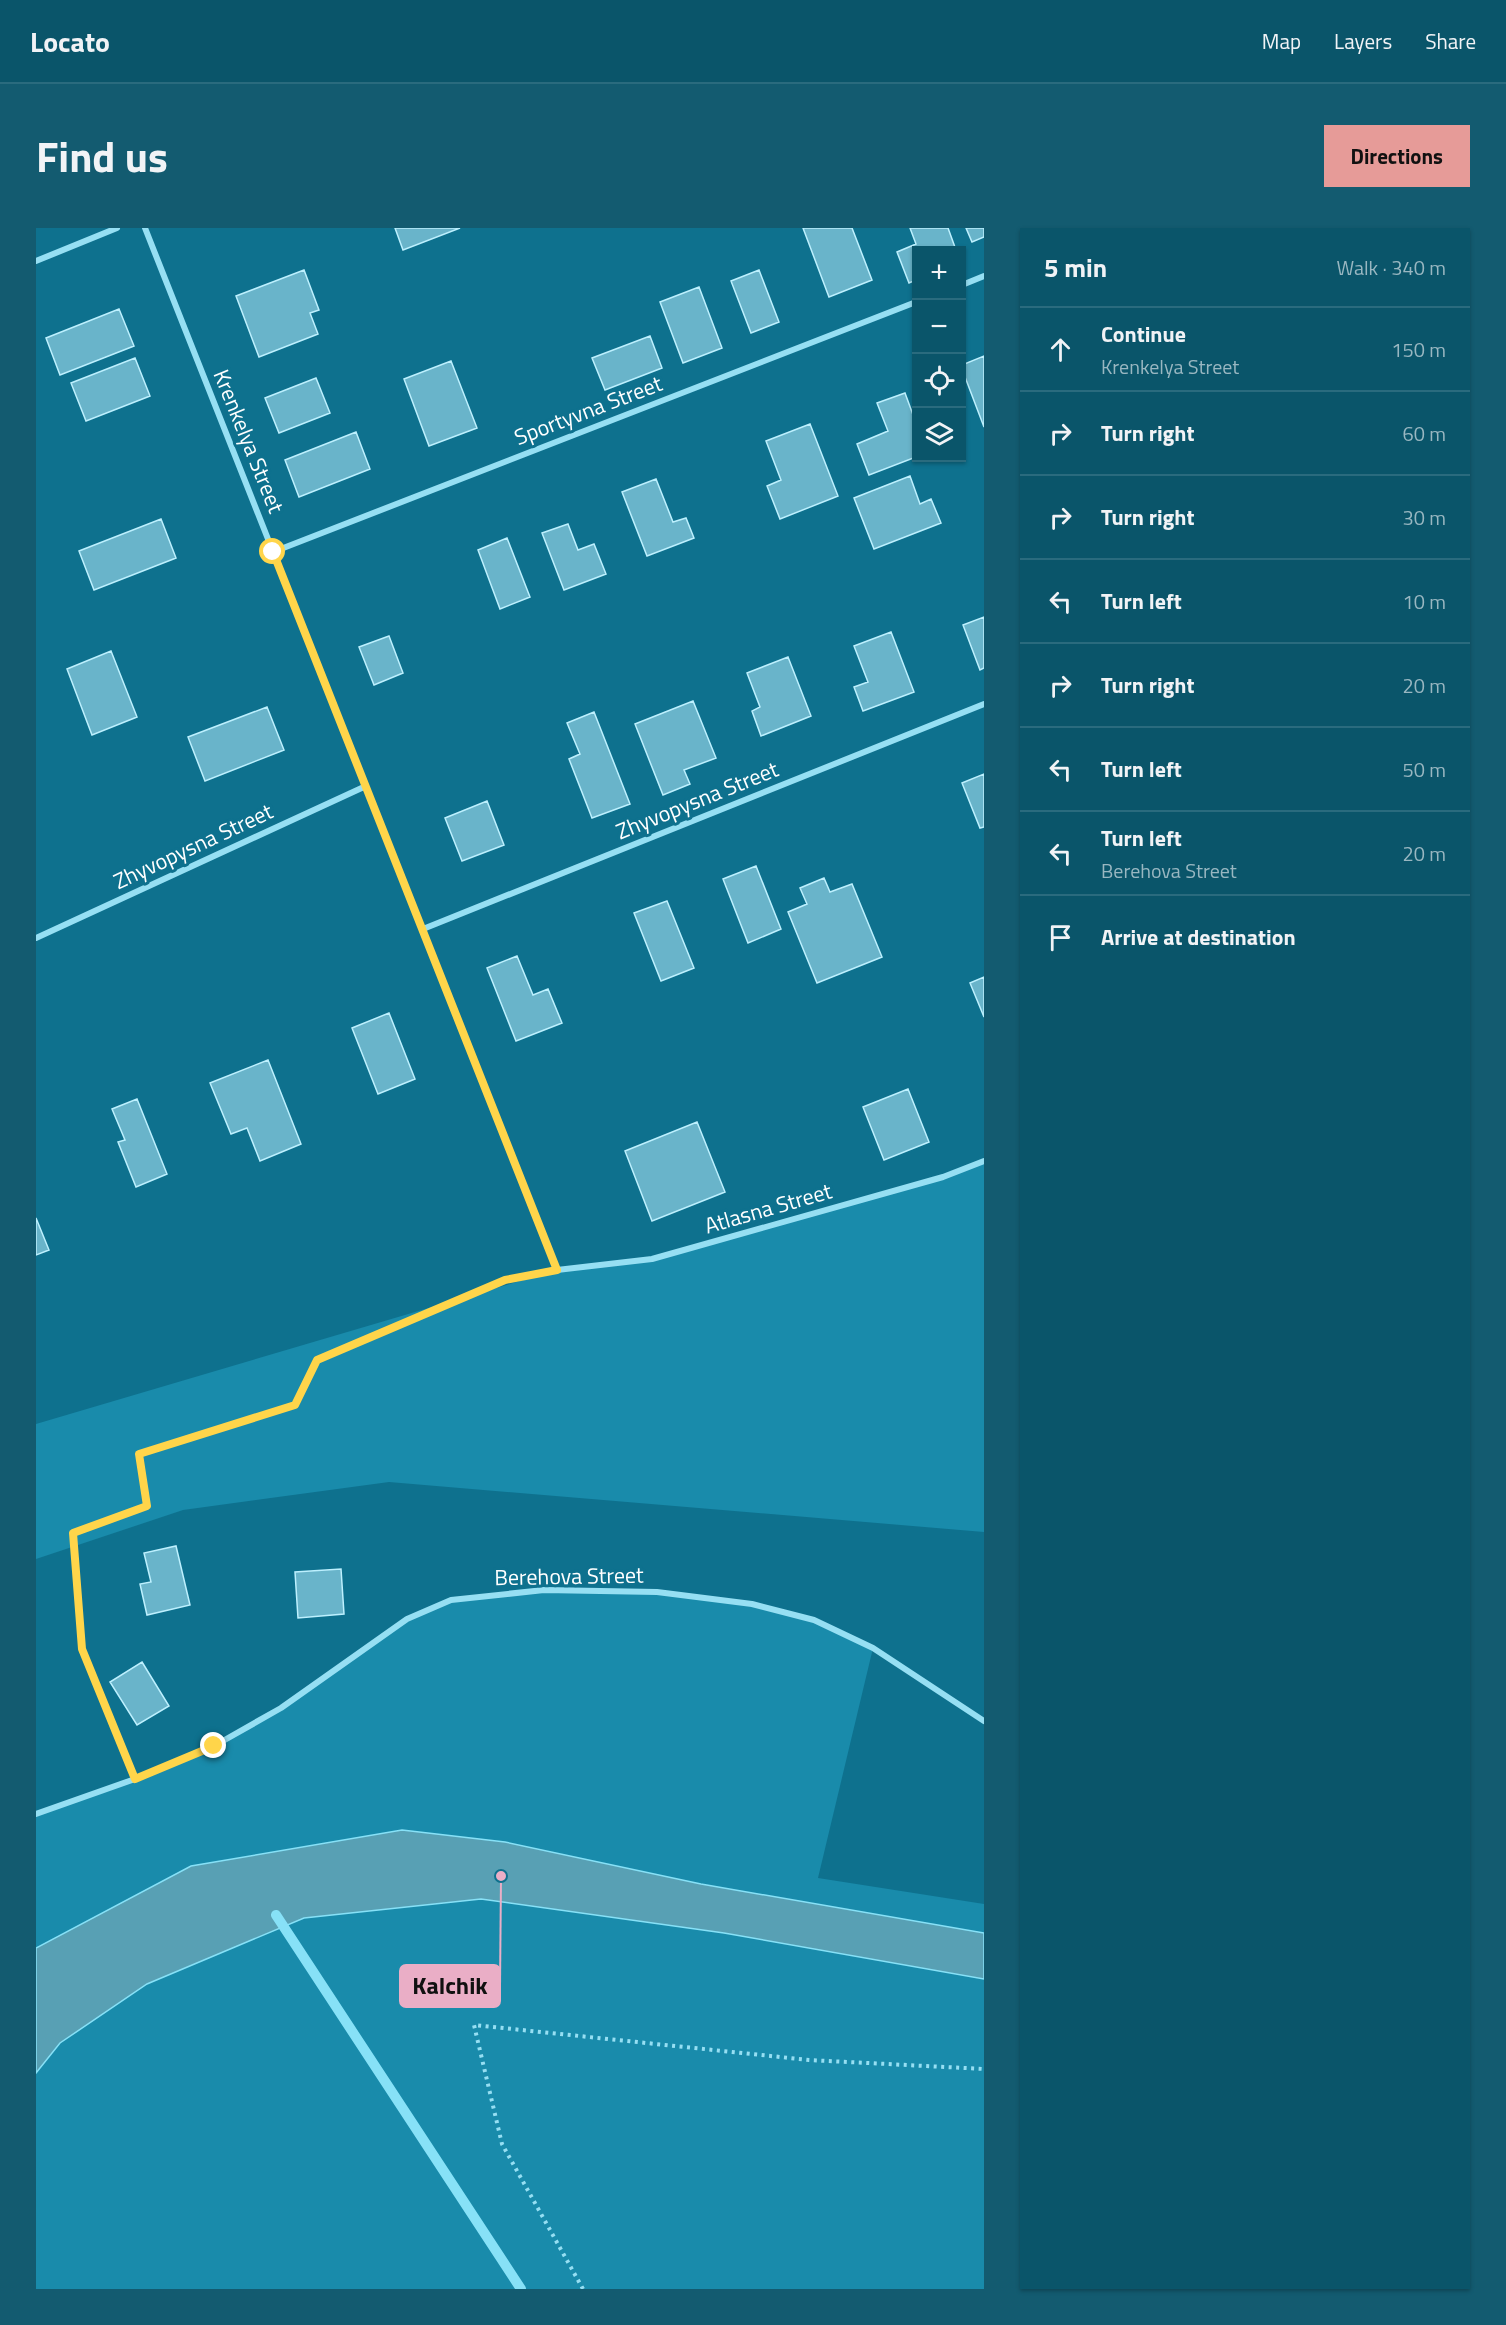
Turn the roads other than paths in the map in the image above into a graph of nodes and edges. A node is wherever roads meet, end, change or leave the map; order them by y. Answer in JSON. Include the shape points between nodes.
{"nodes":[{"id":1,"x":117,"y":228,"type":"edge"},
{"id":2,"x":145,"y":228,"type":"edge"},
{"id":3,"x":36,"y":261,"type":"edge"},
{"id":4,"x":984,"y":276,"type":"edge"},
{"id":5,"x":966,"y":283,"type":"edge"},
{"id":6,"x":912,"y":304,"type":"edge"},
{"id":7,"x":273,"y":552,"type":"junction"},
{"id":8,"x":984,"y":704,"type":"edge"},
{"id":9,"x":366,"y":786,"type":"junction"},
{"id":10,"x":423,"y":929,"type":"junction"},
{"id":11,"x":36,"y":938,"type":"edge"},
{"id":12,"x":984,"y":1161,"type":"edge"},
{"id":13,"x":557,"y":1270,"type":"junction"},
{"id":14,"x":317,"y":1360,"type":"road end"},
{"id":15,"x":82,"y":1649,"type":"road end"},
{"id":16,"x":984,"y":1721,"type":"edge"},
{"id":17,"x":135,"y":1779,"type":"junction"},
{"id":18,"x":36,"y":1814,"type":"edge"}],
"edges":[{"from":1,"to":3,"type":"street"},
{"from":2,"to":7,"type":"street","name":"Krenkelya Street"},
{"from":4,"to":5,"type":"street"},
{"from":6,"to":7,"type":"street","name":"Sportyvna Street"},
{"from":7,"to":9,"type":"street","name":"Krenkelya Street"},
{"from":8,"to":10,"type":"street","name":"Zhyvopysna Street"},
{"from":9,"to":10,"type":"street","name":"Krenkelya Street"},
{"from":9,"to":11,"type":"street","name":"Zhyvopysna Street"},
{"from":10,"to":13,"type":"street","name":"Krenkelya Street"},
{"from":12,"to":13,"type":"street","name":"Atlasna Street","via":[[943,1177],[652,1259]]},
{"from":13,"to":14,"type":"lane","via":[[505,1280]]},
{"from":15,"to":17,"type":"lane"},
{"from":16,"to":17,"type":"street","name":"Berehova Street","via":[[873,1648],[814,1620],[752,1604],[657,1592],[544,1590],[451,1600],[408,1619],[281,1708],[214,1746]]},
{"from":17,"to":18,"type":"street","name":"Berehova Street"}]}
